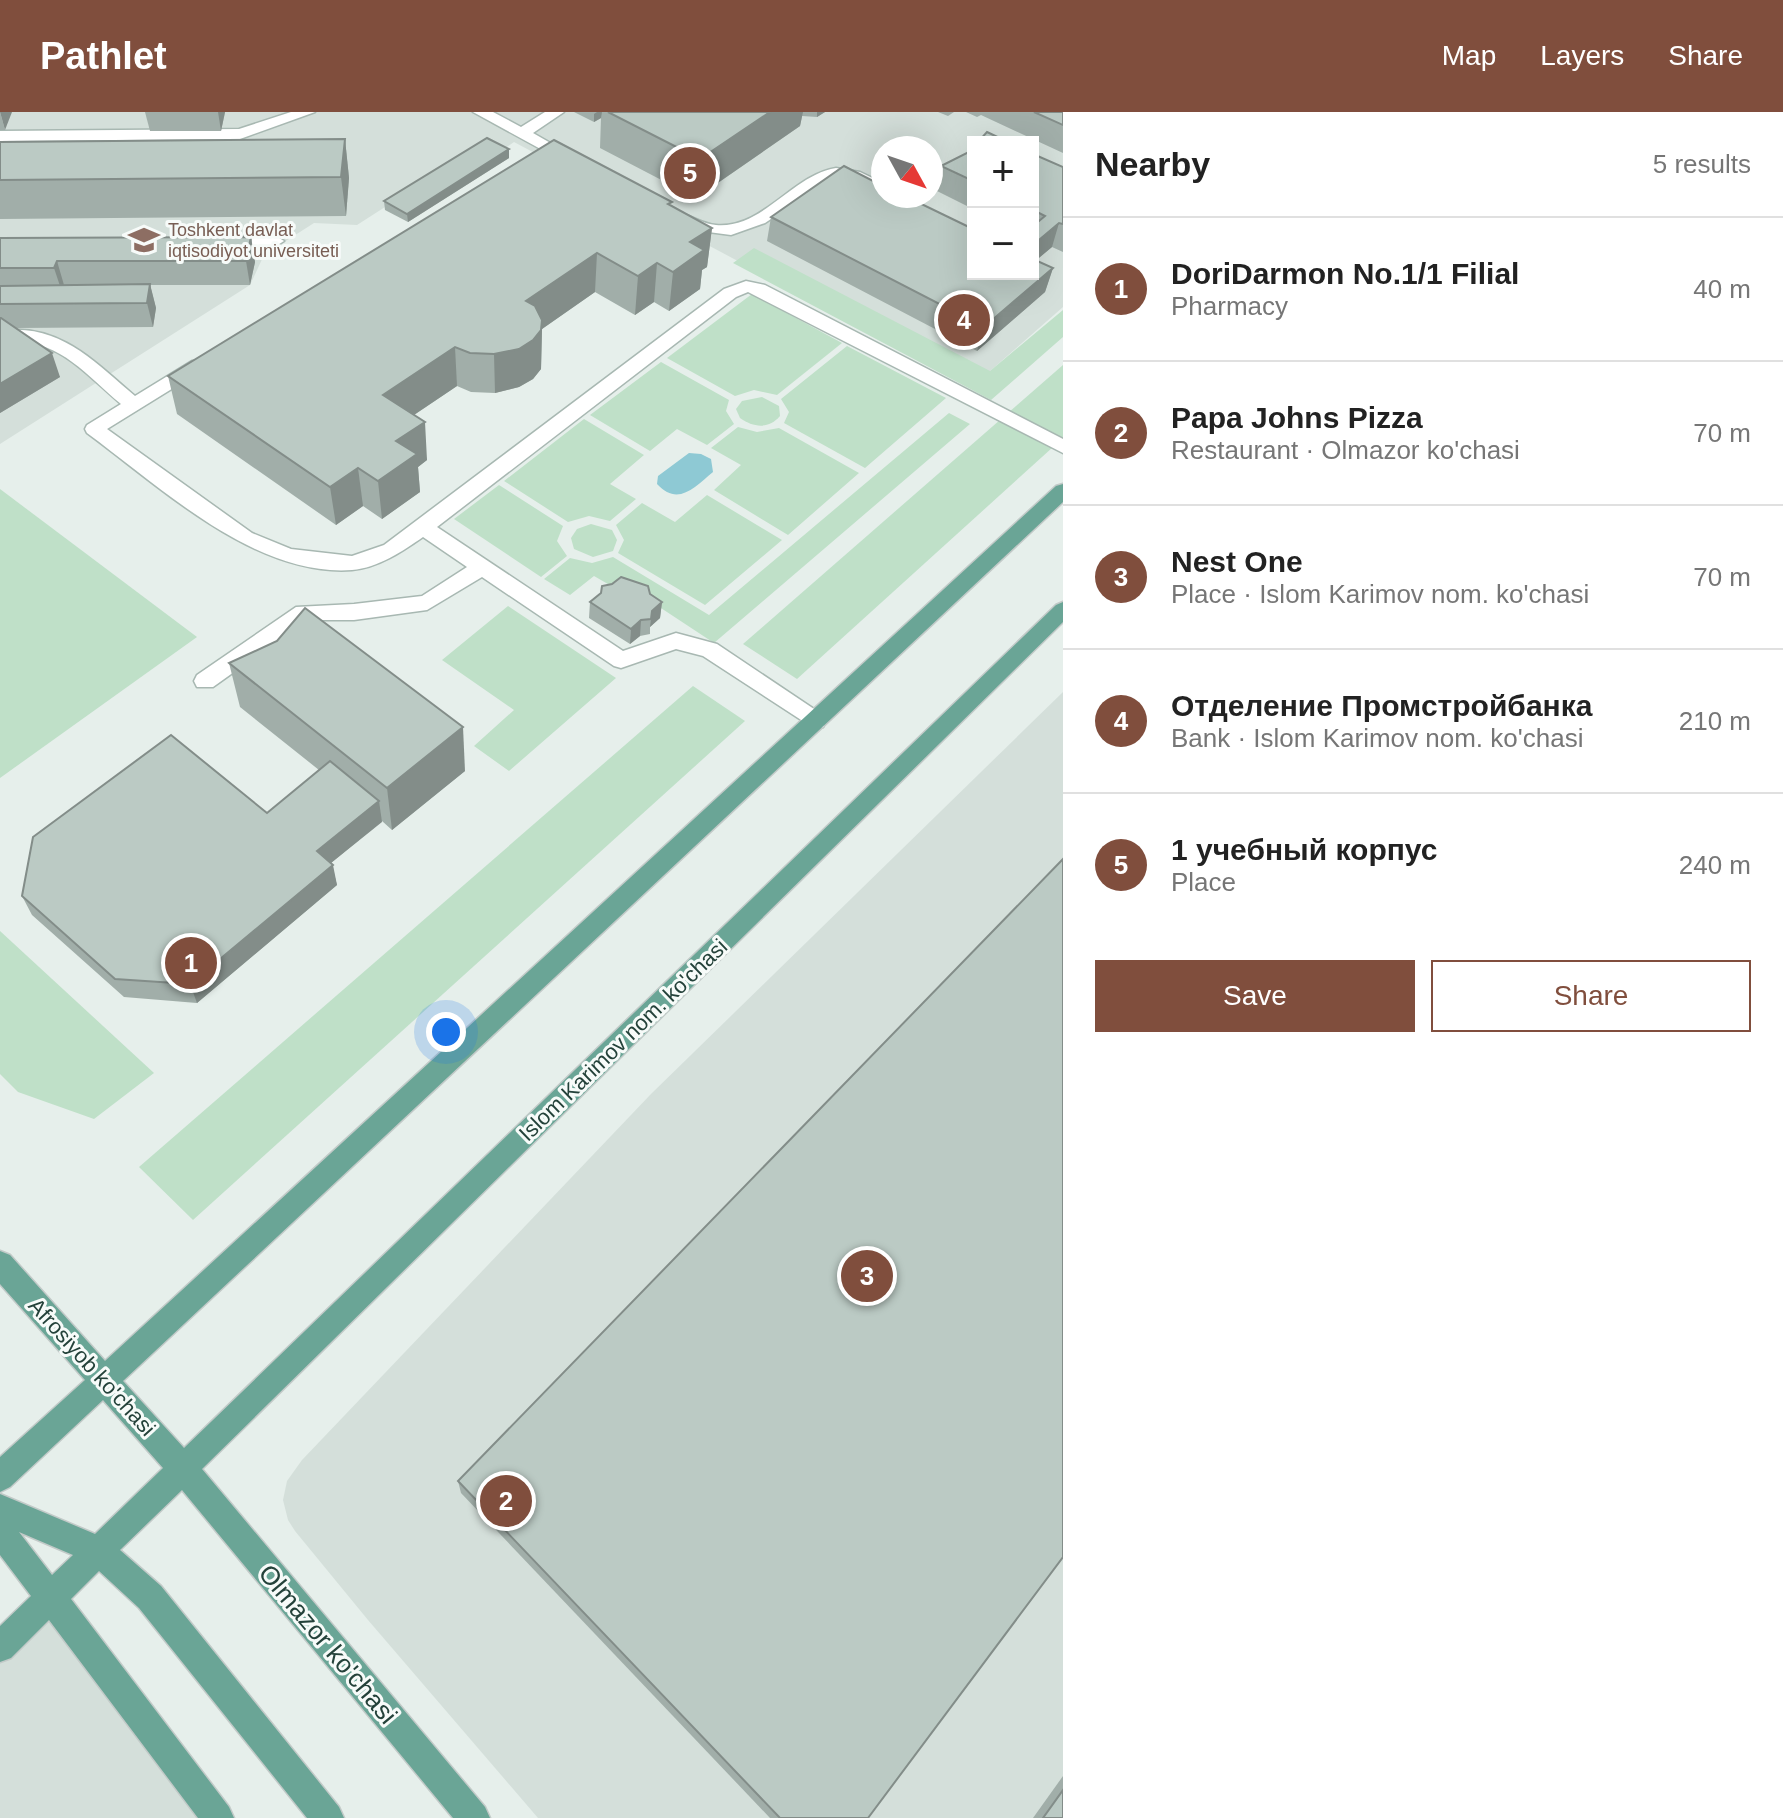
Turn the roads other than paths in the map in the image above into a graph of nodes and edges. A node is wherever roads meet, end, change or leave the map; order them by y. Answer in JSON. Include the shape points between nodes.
{"nodes":[{"id":1,"x":307,"y":112,"type":"edge"},
{"id":2,"x":481,"y":112,"type":"edge"},
{"id":3,"x":556,"y":112,"type":"edge"},
{"id":4,"x":522,"y":133,"type":"junction"},
{"id":5,"x":0,"y":136,"type":"edge"},
{"id":6,"x":588,"y":168,"type":"edge"},
{"id":7,"x":871,"y":183,"type":"edge"},
{"id":8,"x":667,"y":211,"type":"edge"},
{"id":9,"x":199,"y":241,"type":"edge"},
{"id":10,"x":276,"y":241,"type":"dead end"},
{"id":11,"x":0,"y":337,"type":"edge"},
{"id":12,"x":215,"y":355,"type":"edge"},
{"id":13,"x":134,"y":405,"type":"junction"},
{"id":14,"x":1063,"y":447,"type":"edge"},
{"id":15,"x":1063,"y":491,"type":"edge"},
{"id":16,"x":423,"y":527,"type":"junction"},
{"id":17,"x":482,"y":567,"type":"junction"},
{"id":18,"x":1063,"y":610,"type":"edge"},
{"id":19,"x":205,"y":681,"type":"dead end"},
{"id":20,"x":815,"y":721,"type":"junction"},
{"id":21,"x":0,"y":1264,"type":"edge"},
{"id":22,"x":105,"y":1380,"type":"junction"},
{"id":23,"x":183,"y":1469,"type":"junction"},
{"id":24,"x":0,"y":1477,"type":"edge"},
{"id":25,"x":0,"y":1509,"type":"edge"},
{"id":26,"x":0,"y":1531,"type":"edge"},
{"id":27,"x":99,"y":1551,"type":"junction"},
{"id":28,"x":50,"y":1599,"type":"junction"},
{"id":29,"x":0,"y":1647,"type":"edge"},
{"id":30,"x":218,"y":1818,"type":"edge"},
{"id":31,"x":328,"y":1818,"type":"edge"},
{"id":32,"x":474,"y":1818,"type":"edge"}],
"edges":[{"from":1,"to":5,"type":"lane","via":[[240,134],[28,130]]},
{"from":2,"to":4,"type":"lane"},
{"from":3,"to":4,"type":"lane"},
{"from":4,"to":6,"type":"lane"},
{"from":7,"to":8,"type":"lane","via":[[838,172],[820,177],[742,229],[718,233]]},
{"from":9,"to":10,"type":"lane"},
{"from":11,"to":13,"type":"lane","via":[[41,336],[68,349]]},
{"from":12,"to":13,"type":"lane"},
{"from":13,"to":16,"type":"lane","via":[[94,429],[245,538],[288,556],[353,563],[391,550]]},
{"from":14,"to":16,"type":"lane","via":[[746,286]]},
{"from":15,"to":20,"type":"main road"},
{"from":16,"to":17,"type":"lane"},
{"from":17,"to":19,"type":"lane","via":[[427,603],[303,612]]},
{"from":17,"to":20,"type":"lane","via":[[621,660],[676,641],[710,650]]},
{"from":18,"to":23,"type":"main road","name":"Islom Karimov nom. ko'chasi"},
{"from":20,"to":22,"type":"main road"},
{"from":21,"to":22,"type":"main road","name":"Afrosiyob ko'chasi"},
{"from":22,"to":23,"type":"main road","name":"Afrosiyob ko'chasi"},
{"from":22,"to":24,"type":"main road"},
{"from":23,"to":27,"type":"main road","name":"Islom Karimov nom. ko'chasi"},
{"from":23,"to":32,"type":"main road","name":"Olmazor ko'chasi"},
{"from":25,"to":27,"type":"main road"},
{"from":26,"to":28,"type":"main road"},
{"from":27,"to":28,"type":"main road","name":"Islom Karimov nom. ko'chasi"},
{"from":27,"to":31,"type":"main road","via":[[150,1597]]},
{"from":28,"to":29,"type":"main road"},
{"from":28,"to":30,"type":"main road"}]}
